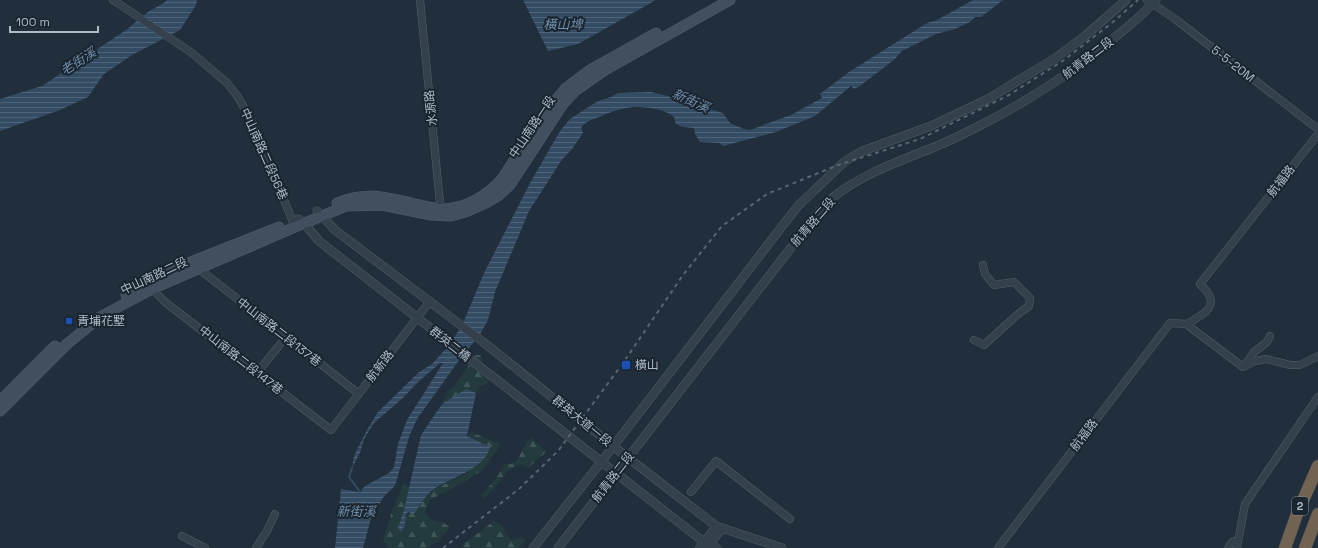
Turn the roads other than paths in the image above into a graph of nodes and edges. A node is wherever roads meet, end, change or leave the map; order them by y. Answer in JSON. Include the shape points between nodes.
{"nodes":[{"id":1,"x":113,"y":0,"type":"edge"},
{"id":2,"x":420,"y":0,"type":"edge"},
{"id":3,"x":716,"y":0,"type":"edge"},
{"id":4,"x":730,"y":0,"type":"edge"},
{"id":5,"x":1126,"y":0,"type":"edge"},
{"id":6,"x":1152,"y":2,"type":"edge"},
{"id":7,"x":1318,"y":129,"type":"edge"},
{"id":8,"x":1318,"y":134,"type":"edge"},
{"id":9,"x":345,"y":203,"type":"joint"},
{"id":10,"x":441,"y":212,"type":"junction"},
{"id":11,"x":320,"y":214,"type":"junction"},
{"id":12,"x":298,"y":223,"type":"junction"},
{"id":13,"x":983,"y":265,"type":"dead end"},
{"id":14,"x":199,"y":269,"type":"junction"},
{"id":15,"x":152,"y":289,"type":"junction"},
{"id":16,"x":430,"y":301,"type":"junction"},
{"id":17,"x":417,"y":318,"type":"junction"},
{"id":18,"x":1186,"y":324,"type":"junction"},
{"id":19,"x":1270,"y":336,"type":"dead end"},
{"id":20,"x":286,"y":337,"type":"junction"},
{"id":21,"x":974,"y":340,"type":"dead end"},
{"id":22,"x":487,"y":345,"type":"joint"},
{"id":23,"x":1318,"y":356,"type":"edge"},
{"id":24,"x":474,"y":362,"type":"joint"},
{"id":25,"x":1243,"y":367,"type":"junction"},
{"id":26,"x":257,"y":373,"type":"junction"},
{"id":27,"x":359,"y":394,"type":"junction"},
{"id":28,"x":1318,"y":397,"type":"edge"},
{"id":29,"x":0,"y":401,"type":"edge"},
{"id":30,"x":0,"y":411,"type":"edge"},
{"id":31,"x":331,"y":430,"type":"joint"},
{"id":32,"x":613,"y":446,"type":"junction"},
{"id":33,"x":629,"y":458,"type":"junction"},
{"id":34,"x":602,"y":461,"type":"junction"},
{"id":35,"x":1318,"y":466,"type":"edge"},
{"id":36,"x":616,"y":473,"type":"junction"},
{"id":37,"x":691,"y":492,"type":"dead end"},
{"id":38,"x":275,"y":514,"type":"dead end"},
{"id":39,"x":1318,"y":514,"type":"edge"},
{"id":40,"x":790,"y":519,"type":"dead end"},
{"id":41,"x":720,"y":527,"type":"junction"},
{"id":42,"x":182,"y":536,"type":"dead end"},
{"id":43,"x":1238,"y":540,"type":"junction"},
{"id":44,"x":707,"y":546,"type":"edge"},
{"id":45,"x":204,"y":548,"type":"edge"},
{"id":46,"x":256,"y":548,"type":"edge"},
{"id":47,"x":534,"y":548,"type":"edge"},
{"id":48,"x":558,"y":548,"type":"edge"},
{"id":49,"x":782,"y":548,"type":"edge"},
{"id":50,"x":998,"y":548,"type":"edge"},
{"id":51,"x":1228,"y":548,"type":"edge"},
{"id":52,"x":1237,"y":548,"type":"edge"},
{"id":53,"x":1285,"y":548,"type":"edge"},
{"id":54,"x":1305,"y":548,"type":"edge"}],
"edges":[{"from":1,"to":12,"type":"street","name":"中山南路二段56巷","via":[[192,53],[227,83],[253,124]]},
{"from":2,"to":10,"type":"street","name":"水源路"},
{"from":3,"to":10,"type":"main road","name":"中山南路一段","via":[[578,78],[565,89],[543,116],[494,188],[474,201]]},
{"from":4,"to":10,"type":"main road","name":"中山南路一段","via":[[605,70],[575,91],[563,104],[510,185],[498,196],[468,211],[451,216]]},
{"from":5,"to":32,"type":"street","name":"航青路二段","via":[[1054,59],[988,99],[931,126],[860,152],[844,162],[798,206]]},
{"from":6,"to":7,"type":"street","name":"5-5-20M"},
{"from":6,"to":33,"type":"street","name":"航青路二段","via":[[1100,49],[1042,91],[980,126],[869,173],[831,200],[793,245]]},
{"from":8,"to":18,"type":"street","name":"航福路","via":[[1200,284],[1211,298],[1211,305],[1206,312]]},
{"from":9,"to":10,"type":"main road","name":"中山南路一段","via":[[382,205],[431,215]]},
{"from":9,"to":11,"type":"main road","name":"中山南路二段"},
{"from":11,"to":12,"type":"main road","name":"中山南路二段"},
{"from":11,"to":16,"type":"street","via":[[335,230]]},
{"from":12,"to":14,"type":"main road","name":"中山南路二段"},
{"from":12,"to":17,"type":"street"},
{"from":12,"to":29,"type":"main road","name":"中山南路二段","via":[[163,273],[97,312],[60,342]]},
{"from":13,"to":21,"type":"street","via":[[985,274],[994,285],[1014,282],[1030,298],[1029,306],[984,345]]},
{"from":14,"to":15,"type":"main road","name":"中山南路二段"},
{"from":14,"to":20,"type":"street","name":"中山南路二段137巷"},
{"from":15,"to":26,"type":"street","name":"中山南路二段147巷","via":[[165,302]]},
{"from":15,"to":30,"type":"main road","name":"中山南路二段","via":[[89,325]]},
{"from":16,"to":17,"type":"street","name":"航新路"},
{"from":16,"to":22,"type":"street","name":"群英二橋"},
{"from":17,"to":24,"type":"street","name":"群英二橋"},
{"from":17,"to":27,"type":"street","name":"航新路"},
{"from":18,"to":25,"type":"street"},
{"from":18,"to":50,"type":"street","name":"航福路","via":[[1170,323]]},
{"from":19,"to":25,"type":"street"},
{"from":20,"to":26,"type":"street"},
{"from":20,"to":27,"type":"street","name":"中山南路二段137巷"},
{"from":22,"to":32,"type":"street","name":"群英大道一段"},
{"from":23,"to":25,"type":"street","via":[[1300,365],[1266,359]]},
{"from":24,"to":34,"type":"street","name":"群英大道一段"},
{"from":26,"to":31,"type":"street","name":"中山南路二段147巷"},
{"from":27,"to":31,"type":"street","name":"航新路"},
{"from":28,"to":43,"type":"street","via":[[1245,504]]},
{"from":32,"to":33,"type":"street","name":"群英大道一段"},
{"from":32,"to":34,"type":"street","name":"航青路二段"},
{"from":33,"to":36,"type":"street","name":"航青路二段"},
{"from":33,"to":41,"type":"street","name":"群英大道一段"},
{"from":34,"to":36,"type":"street","name":"群英大道一段"},
{"from":34,"to":47,"type":"street","name":"航青路二段"},
{"from":35,"to":53,"type":"highway","number":"2"},
{"from":36,"to":44,"type":"street","name":"群英大道一段"},
{"from":36,"to":48,"type":"street","name":"航青路二段"},
{"from":37,"to":40,"type":"street","via":[[716,461]]},
{"from":38,"to":46,"type":"street"},
{"from":39,"to":54,"type":"highway","number":"2"},
{"from":41,"to":44,"type":"street"},
{"from":41,"to":49,"type":"street","name":"群英大道一段"},
{"from":42,"to":45,"type":"street"},
{"from":43,"to":51,"type":"street","via":[[1232,542]]},
{"from":43,"to":52,"type":"street"}]}
